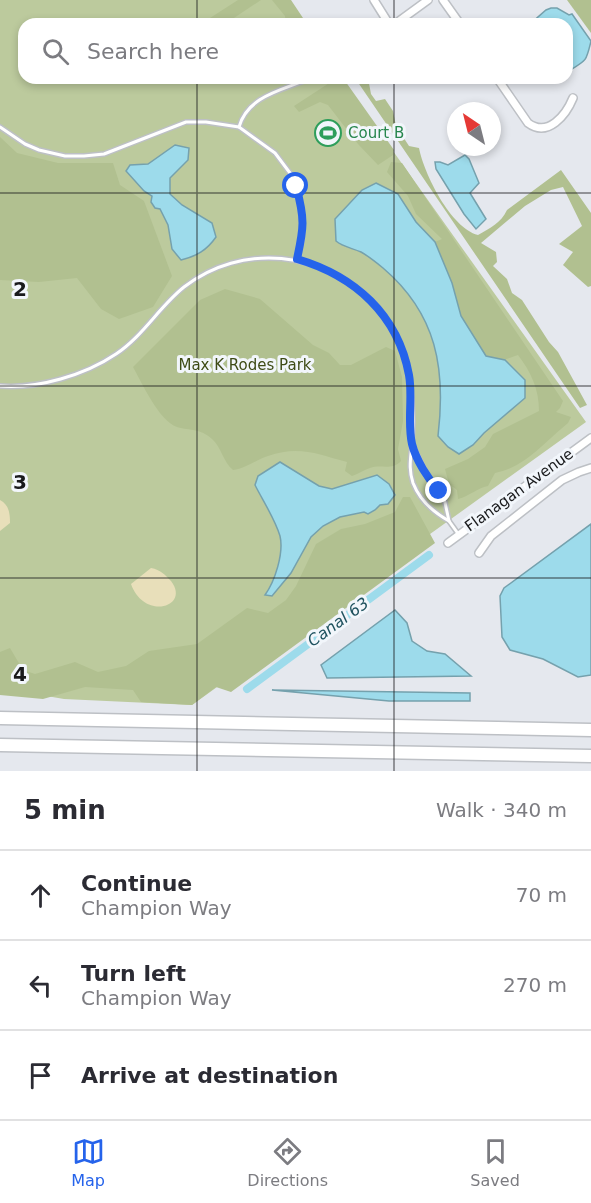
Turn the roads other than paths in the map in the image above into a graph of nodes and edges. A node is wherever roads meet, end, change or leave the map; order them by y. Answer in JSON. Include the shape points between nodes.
{"nodes":[{"id":1,"x":374,"y":0,"type":"edge"},
{"id":2,"x":428,"y":0,"type":"edge"},
{"id":3,"x":444,"y":0,"type":"edge"},
{"id":4,"x":385,"y":18,"type":"edge"},
{"id":5,"x":403,"y":18,"type":"edge"},
{"id":6,"x":456,"y":18,"type":"edge"},
{"id":7,"x":296,"y":84,"type":"edge"},
{"id":8,"x":501,"y":84,"type":"edge"},
{"id":9,"x":573,"y":98,"type":"dead end"},
{"id":10,"x":0,"y":127,"type":"edge"},
{"id":11,"x":239,"y":127,"type":"junction"},
{"id":12,"x":297,"y":259,"type":"junction"},
{"id":13,"x":0,"y":386,"type":"edge"},
{"id":14,"x":591,"y":438,"type":"edge"},
{"id":15,"x":412,"y":443,"type":"junction"},
{"id":16,"x":591,"y":468,"type":"edge"},
{"id":17,"x":449,"y":521,"type":"junction"},
{"id":18,"x":459,"y":535,"type":"junction"},
{"id":19,"x":448,"y":543,"type":"dead end"},
{"id":20,"x":479,"y":553,"type":"dead end"},
{"id":21,"x":0,"y":718,"type":"edge"},
{"id":22,"x":591,"y":729,"type":"edge"},
{"id":23,"x":0,"y":745,"type":"edge"},
{"id":24,"x":591,"y":756,"type":"edge"}],
"edges":[{"from":1,"to":4,"type":"street"},
{"from":2,"to":5,"type":"street"},
{"from":3,"to":6,"type":"street"},
{"from":7,"to":11,"type":"lane","via":[[261,98],[244,112]]},
{"from":8,"to":9,"type":"street","via":[[534,128],[549,126],[566,114]]},
{"from":10,"to":11,"type":"lane","via":[[25,144],[65,156],[104,154],[186,122]]},
{"from":11,"to":12,"type":"lane","via":[[275,153],[293,177],[303,218]]},
{"from":12,"to":13,"type":"lane","via":[[242,261],[211,271],[185,287],[134,340],[102,363],[81,373],[29,385]]},
{"from":12,"to":15,"type":"lane","via":[[347,280],[380,310],[393,329],[409,375]]},
{"from":14,"to":18,"type":"street","name":"Flanagan Avenue"},
{"from":15,"to":17,"type":"lane","via":[[430,481],[444,498]]},
{"from":15,"to":17,"type":"lane","via":[[410,470],[417,492],[435,513]]},
{"from":16,"to":20,"type":"street","via":[[562,480],[491,536]]},
{"from":17,"to":18,"type":"lane"},
{"from":18,"to":19,"type":"street","name":"Flanagan Avenue"},
{"from":21,"to":22,"type":"highway"},
{"from":23,"to":24,"type":"highway"}]}
